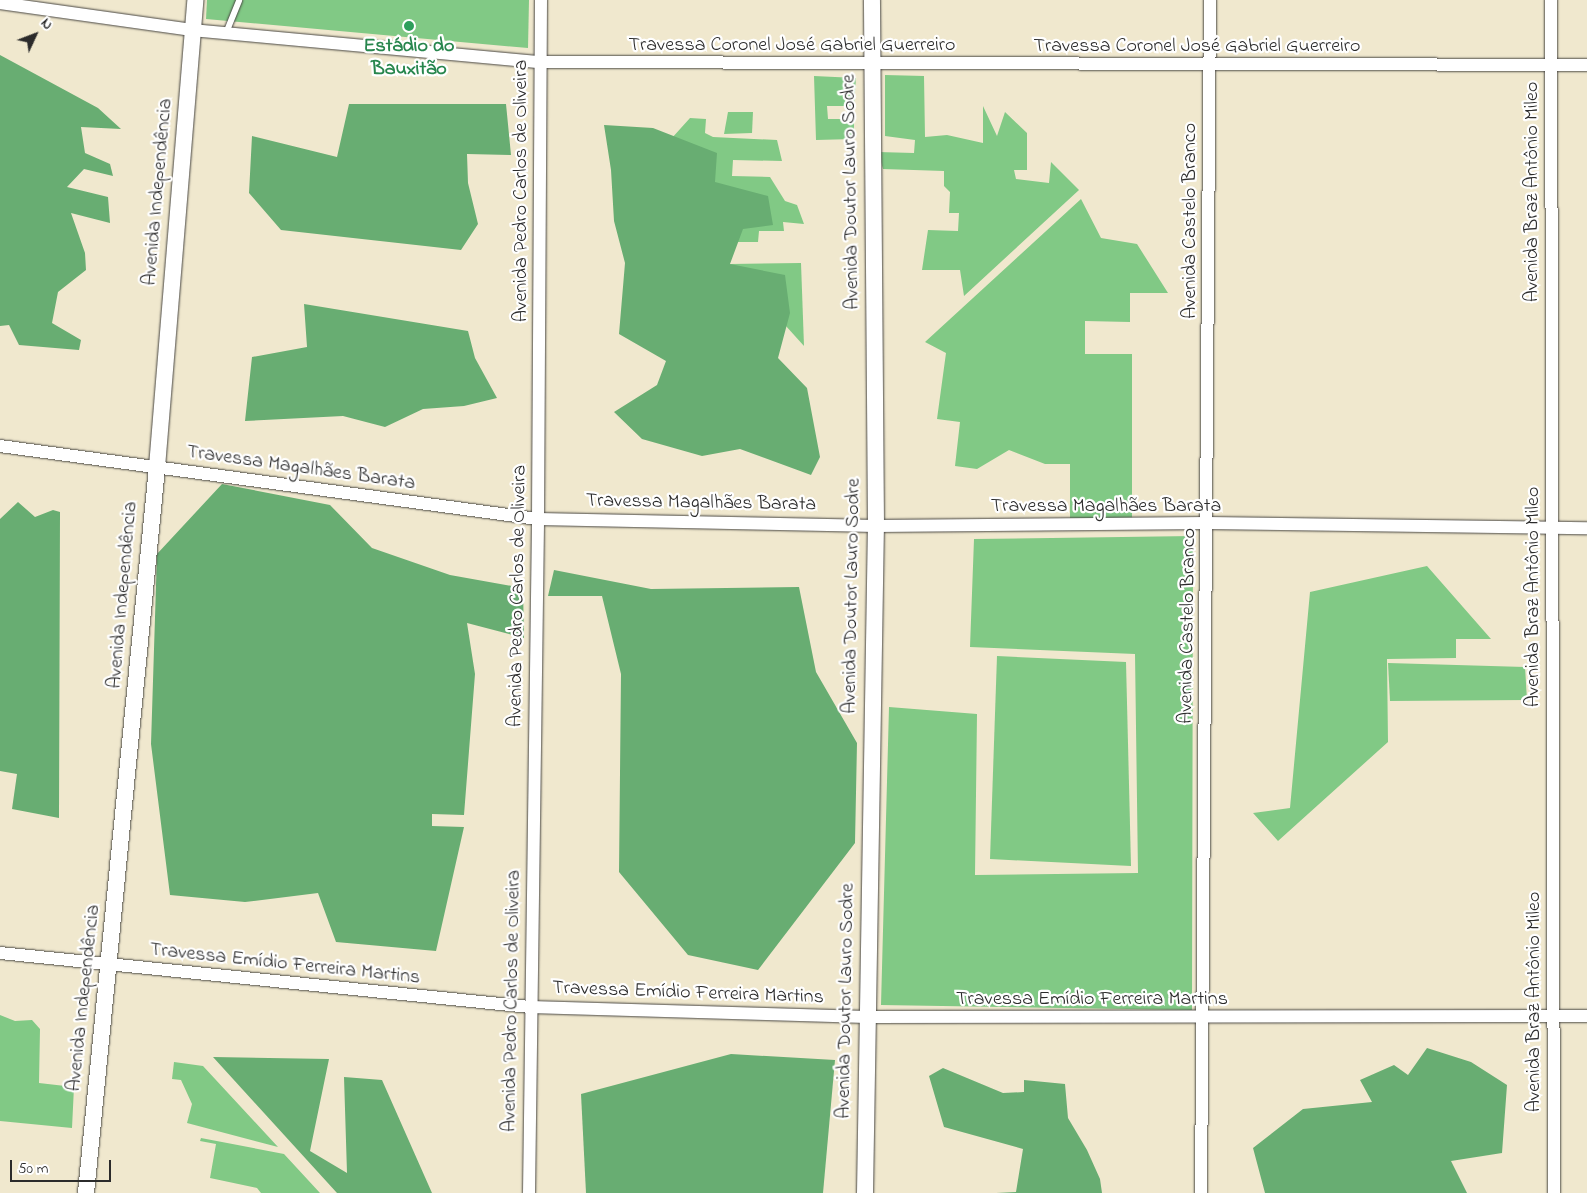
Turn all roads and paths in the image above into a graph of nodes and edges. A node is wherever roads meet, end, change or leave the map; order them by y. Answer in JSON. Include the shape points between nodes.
{"nodes":[{"id":1,"x":195,"y":0,"type":"edge"},
{"id":2,"x":239,"y":0,"type":"edge"},
{"id":3,"x":541,"y":0,"type":"edge"},
{"id":4,"x":872,"y":0,"type":"edge"},
{"id":5,"x":1210,"y":0,"type":"edge"},
{"id":6,"x":1550,"y":0,"type":"edge"},
{"id":7,"x":0,"y":3,"type":"edge"},
{"id":8,"x":192,"y":30,"type":"junction"},
{"id":9,"x":226,"y":33,"type":"junction"},
{"id":10,"x":540,"y":62,"type":"junction"},
{"id":11,"x":872,"y":64,"type":"junction"},
{"id":12,"x":1550,"y":64,"type":"junction"},
{"id":13,"x":1587,"y":65,"type":"edge"},
{"id":14,"x":1210,"y":66,"type":"junction"},
{"id":15,"x":0,"y":446,"type":"edge"},
{"id":16,"x":156,"y":467,"type":"junction"},
{"id":17,"x":538,"y":518,"type":"junction"},
{"id":18,"x":1208,"y":523,"type":"junction"},
{"id":19,"x":876,"y":526,"type":"junction"},
{"id":20,"x":1552,"y":528,"type":"junction"},
{"id":21,"x":1587,"y":528,"type":"edge"},
{"id":22,"x":0,"y":953,"type":"edge"},
{"id":23,"x":109,"y":965,"type":"junction"},
{"id":24,"x":530,"y":1007,"type":"junction"},
{"id":25,"x":1553,"y":1015,"type":"junction"},
{"id":26,"x":1587,"y":1016,"type":"edge"},
{"id":27,"x":867,"y":1017,"type":"junction"},
{"id":28,"x":1202,"y":1018,"type":"junction"},
{"id":29,"x":86,"y":1193,"type":"edge"},
{"id":30,"x":529,"y":1193,"type":"edge"},
{"id":31,"x":865,"y":1193,"type":"edge"},
{"id":32,"x":1201,"y":1193,"type":"edge"},
{"id":33,"x":1554,"y":1193,"type":"edge"}],
"edges":[{"from":1,"to":8,"type":"street","name":"Avenida Independência"},
{"from":2,"to":9,"type":"lane"},
{"from":3,"to":10,"type":"street","name":"Avenida Pedro Carlos de Oliveira"},
{"from":4,"to":11,"type":"street","name":"Avenida Doutor Lauro Sodre"},
{"from":5,"to":14,"type":"street","name":"Avenida Castelo Branco"},
{"from":6,"to":12,"type":"street","name":"Avenida Braz Antônio Mileo"},
{"from":7,"to":8,"type":"street","name":"Travessa Coronel José Gabriel Guerreiro"},
{"from":8,"to":9,"type":"street","name":"Travessa Coronel José Gabriel Guerreiro"},
{"from":8,"to":16,"type":"street","name":"Avenida Independência"},
{"from":9,"to":10,"type":"street","name":"Travessa Coronel José Gabriel Guerreiro"},
{"from":10,"to":11,"type":"street","name":"Travessa Coronel José Gabriel Guerreiro"},
{"from":10,"to":17,"type":"street","name":"Avenida Pedro Carlos de Oliveira"},
{"from":11,"to":14,"type":"street","name":"Travessa Coronel José Gabriel Guerreiro"},
{"from":11,"to":19,"type":"street","name":"Avenida Doutor Lauro Sodre"},
{"from":12,"to":13,"type":"street","name":"Travessa Coronel José Gabriel Guerreiro"},
{"from":12,"to":14,"type":"street","name":"Travessa Coronel José Gabriel Guerreiro"},
{"from":12,"to":20,"type":"street","name":"Avenida Braz Antônio Mileo"},
{"from":14,"to":18,"type":"street","name":"Avenida Castelo Branco"},
{"from":15,"to":16,"type":"street","name":"Travessa Magalhães Barata"},
{"from":16,"to":17,"type":"street","name":"Travessa Magalhães Barata"},
{"from":16,"to":23,"type":"street","name":"Avenida Independência"},
{"from":17,"to":19,"type":"street","name":"Travessa Magalhães Barata"},
{"from":17,"to":24,"type":"street","name":"Avenida Pedro Carlos de Oliveira"},
{"from":18,"to":19,"type":"street","name":"Travessa Magalhães Barata"},
{"from":18,"to":20,"type":"street","name":"Travessa Magalhães Barata"},
{"from":18,"to":28,"type":"street","name":"Avenida Castelo Branco"},
{"from":19,"to":27,"type":"street","name":"Avenida Doutor Lauro Sodre"},
{"from":20,"to":21,"type":"street","name":"Travessa Magalhães Barata"},
{"from":20,"to":25,"type":"street","name":"Avenida Braz Antônio Mileo"},
{"from":22,"to":23,"type":"street","name":"Travessa Emídio Ferreira Martins"},
{"from":23,"to":24,"type":"street","name":"Travessa Emídio Ferreira Martins"},
{"from":23,"to":29,"type":"street","name":"Avenida Independência"},
{"from":24,"to":27,"type":"street","name":"Travessa Emídio Ferreira Martins"},
{"from":24,"to":30,"type":"street","name":"Avenida Pedro Carlos de Oliveira"},
{"from":25,"to":26,"type":"street","name":"Travessa Emídio Ferreira Martins"},
{"from":25,"to":28,"type":"street","name":"Travessa Emídio Ferreira Martins"},
{"from":25,"to":33,"type":"street","name":"Avenida Braz Antônio Mileo"},
{"from":27,"to":28,"type":"street","name":"Travessa Emídio Ferreira Martins"},
{"from":27,"to":31,"type":"street","name":"Avenida Doutor Lauro Sodre"},
{"from":28,"to":32,"type":"street","name":"Avenida Castelo Branco"}]}
